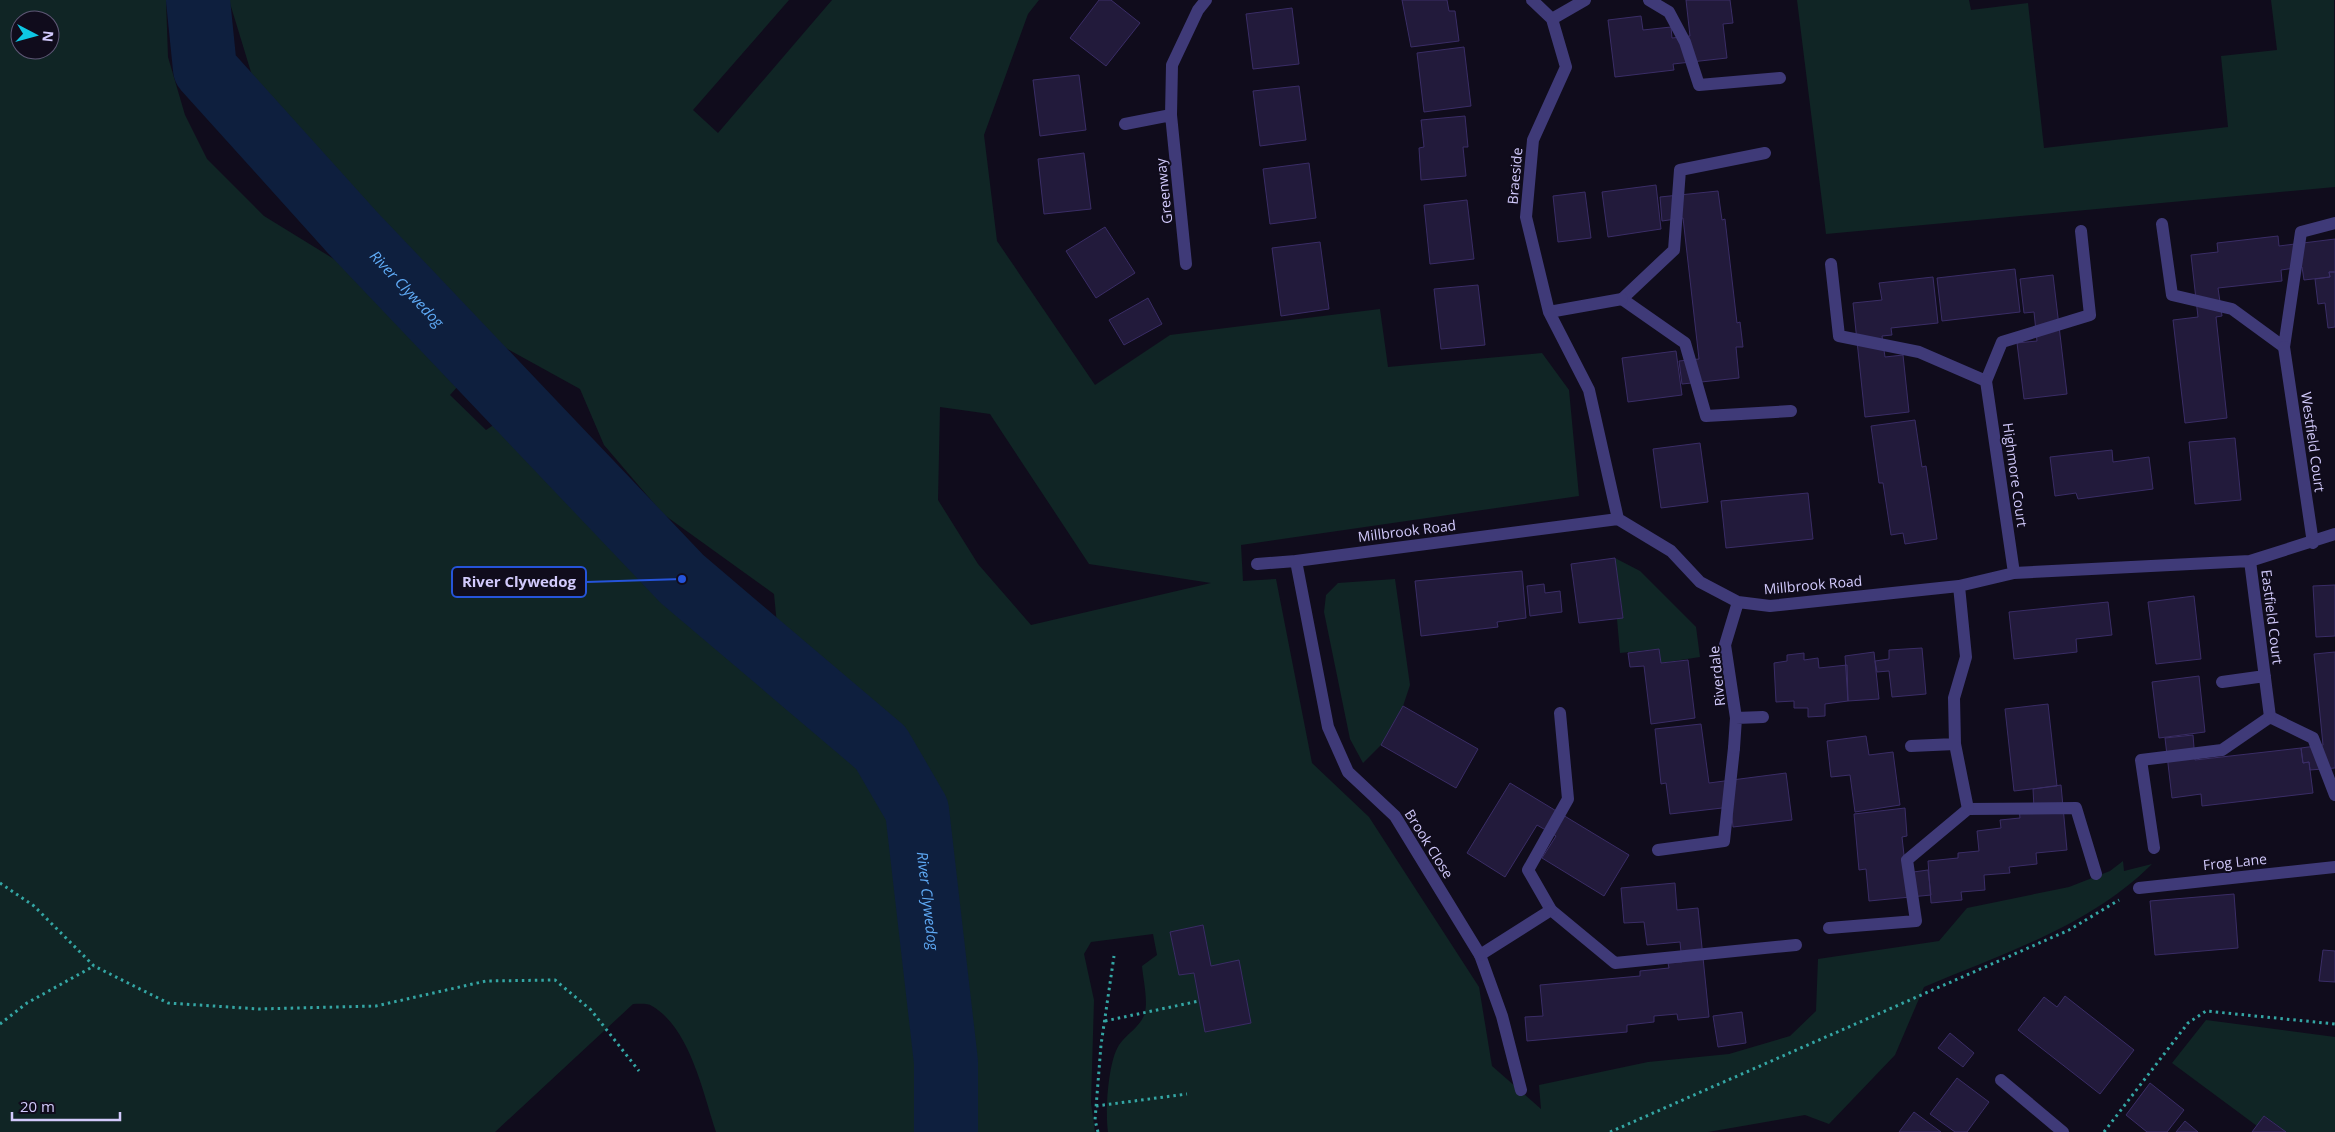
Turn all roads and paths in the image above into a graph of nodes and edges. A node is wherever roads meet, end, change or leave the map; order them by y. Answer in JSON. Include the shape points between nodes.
{"nodes":[{"id":1,"x":1206,"y":0,"type":"edge"},
{"id":2,"x":1532,"y":0,"type":"edge"},
{"id":3,"x":1586,"y":0,"type":"edge"},
{"id":4,"x":1649,"y":0,"type":"edge"},
{"id":5,"x":1552,"y":19,"type":"junction"},
{"id":6,"x":1780,"y":78,"type":"dead end"},
{"id":7,"x":1171,"y":115,"type":"junction"},
{"id":8,"x":1125,"y":124,"type":"dead end"},
{"id":9,"x":1765,"y":153,"type":"dead end"},
{"id":10,"x":2335,"y":223,"type":"edge"},
{"id":11,"x":2162,"y":224,"type":"dead end"},
{"id":12,"x":2081,"y":231,"type":"dead end"},
{"id":13,"x":1186,"y":264,"type":"dead end"},
{"id":14,"x":1831,"y":264,"type":"dead end"},
{"id":15,"x":1622,"y":299,"type":"junction"},
{"id":16,"x":1549,"y":312,"type":"junction"},
{"id":17,"x":2284,"y":347,"type":"junction"},
{"id":18,"x":1986,"y":381,"type":"junction"},
{"id":19,"x":1791,"y":411,"type":"dead end"},
{"id":20,"x":1618,"y":519,"type":"junction"},
{"id":21,"x":2335,"y":534,"type":"edge"},
{"id":22,"x":2313,"y":542,"type":"junction"},
{"id":23,"x":2250,"y":560,"type":"junction"},
{"id":24,"x":1296,"y":561,"type":"junction"},
{"id":25,"x":1257,"y":564,"type":"dead end"},
{"id":26,"x":2014,"y":573,"type":"junction"},
{"id":27,"x":1959,"y":586,"type":"junction"},
{"id":28,"x":1738,"y":602,"type":"junction"},
{"id":29,"x":2264,"y":676,"type":"junction"},
{"id":30,"x":2222,"y":682,"type":"dead end"},
{"id":31,"x":1560,"y":713,"type":"dead end"},
{"id":32,"x":1763,"y":717,"type":"dead end"},
{"id":33,"x":2270,"y":717,"type":"junction"},
{"id":34,"x":1736,"y":718,"type":"junction"},
{"id":35,"x":1955,"y":744,"type":"junction"},
{"id":36,"x":1911,"y":746,"type":"dead end"},
{"id":37,"x":2335,"y":795,"type":"edge"},
{"id":38,"x":1968,"y":809,"type":"junction"},
{"id":39,"x":2154,"y":848,"type":"dead end"},
{"id":40,"x":1658,"y":850,"type":"dead end"},
{"id":41,"x":2335,"y":867,"type":"edge"},
{"id":42,"x":2096,"y":874,"type":"dead end"},
{"id":43,"x":0,"y":884,"type":"edge"},
{"id":44,"x":2139,"y":888,"type":"joint"},
{"id":45,"x":1551,"y":910,"type":"junction"},
{"id":46,"x":1829,"y":928,"type":"dead end"},
{"id":47,"x":1796,"y":945,"type":"dead end"},
{"id":48,"x":1480,"y":955,"type":"junction"},
{"id":49,"x":1114,"y":956,"type":"dead end"},
{"id":50,"x":94,"y":966,"type":"junction"},
{"id":51,"x":1199,"y":1000,"type":"dead end"},
{"id":52,"x":1105,"y":1021,"type":"junction"},
{"id":53,"x":0,"y":1024,"type":"edge"},
{"id":54,"x":2335,"y":1024,"type":"edge"},
{"id":55,"x":639,"y":1071,"type":"dead end"},
{"id":56,"x":2001,"y":1080,"type":"dead end"},
{"id":57,"x":1521,"y":1090,"type":"dead end"},
{"id":58,"x":1187,"y":1094,"type":"dead end"},
{"id":59,"x":1096,"y":1106,"type":"junction"},
{"id":60,"x":2047,"y":1127,"type":"edge"},
{"id":61,"x":1098,"y":1132,"type":"edge"},
{"id":62,"x":1610,"y":1132,"type":"edge"},
{"id":63,"x":2063,"y":1132,"type":"edge"},
{"id":64,"x":2104,"y":1132,"type":"edge"}],
"edges":[{"from":1,"to":7,"type":"street","name":"Greenway","via":[[1172,65]]},
{"from":2,"to":5,"type":"street"},
{"from":3,"to":5,"type":"street"},
{"from":4,"to":6,"type":"street","via":[[1668,12],[1685,42],[1699,85]]},
{"from":5,"to":16,"type":"street","name":"Braeside","via":[[1566,67],[1533,140],[1526,217]]},
{"from":7,"to":8,"type":"street"},
{"from":7,"to":13,"type":"street","name":"Greenway"},
{"from":9,"to":15,"type":"street","via":[[1680,170],[1674,250]]},
{"from":10,"to":17,"type":"street","name":"Westfield Court","via":[[2301,232]]},
{"from":11,"to":17,"type":"street","via":[[2172,296],[2232,309]]},
{"from":12,"to":18,"type":"street","via":[[2090,315],[2002,342]]},
{"from":14,"to":18,"type":"street","via":[[1840,336],[1919,352]]},
{"from":15,"to":16,"type":"street"},
{"from":15,"to":19,"type":"street","via":[[1685,343],[1706,416]]},
{"from":16,"to":20,"type":"street","name":"Braeside","via":[[1589,390]]},
{"from":17,"to":22,"type":"street","name":"Westfield Court"},
{"from":18,"to":26,"type":"street","name":"Highmore Court"},
{"from":20,"to":24,"type":"street","name":"Millbrook Road"},
{"from":20,"to":28,"type":"street","name":"Millbrook Road","via":[[1671,551],[1700,582]]},
{"from":21,"to":22,"type":"street","name":"Millbrook Road"},
{"from":22,"to":23,"type":"street","name":"Millbrook Road"},
{"from":23,"to":26,"type":"street","name":"Millbrook Road"},
{"from":23,"to":29,"type":"street","name":"Eastfield Court"},
{"from":24,"to":25,"type":"street","name":"Millbrook Road"},
{"from":24,"to":48,"type":"street","name":"Brook Close","via":[[1328,727],[1348,772],[1395,816]]},
{"from":26,"to":27,"type":"street","name":"Millbrook Road"},
{"from":27,"to":28,"type":"street","name":"Millbrook Road","via":[[1770,606]]},
{"from":27,"to":35,"type":"street","via":[[1966,657],[1954,698]]},
{"from":28,"to":34,"type":"street","name":"Riverdale","via":[[1726,645]]},
{"from":29,"to":30,"type":"street","name":"Eastfield Court"},
{"from":29,"to":33,"type":"street","name":"Eastfield Court"},
{"from":31,"to":45,"type":"street","via":[[1568,799],[1528,870]]},
{"from":32,"to":34,"type":"street","name":"Riverdale"},
{"from":33,"to":37,"type":"street","via":[[2313,738]]},
{"from":33,"to":39,"type":"street","via":[[2222,750],[2141,760]]},
{"from":34,"to":40,"type":"street","name":"Riverdale","via":[[1724,841]]},
{"from":35,"to":36,"type":"street"},
{"from":35,"to":38,"type":"street"},
{"from":38,"to":42,"type":"street","via":[[2076,808]]},
{"from":38,"to":46,"type":"street","via":[[1907,860],[1916,920]]},
{"from":41,"to":44,"type":"street","name":"Frog Lane"},
{"from":43,"to":50,"type":"path","via":[[34,906]]},
{"from":44,"to":62,"type":"path","via":[[2070,930]]},
{"from":45,"to":47,"type":"street","via":[[1615,963]]},
{"from":45,"to":48,"type":"street"},
{"from":48,"to":57,"type":"street","name":"Brook Close","via":[[1502,1016]]},
{"from":49,"to":52,"type":"path"},
{"from":50,"to":53,"type":"path","via":[[27,1003]]},
{"from":50,"to":55,"type":"path","via":[[168,1003],[259,1009],[376,1006],[486,980],[555,980],[590,1010]]},
{"from":51,"to":52,"type":"path"},
{"from":52,"to":59,"type":"path"},
{"from":54,"to":64,"type":"path","via":[[2206,1011],[2188,1023]]},
{"from":56,"to":60,"type":"street"},
{"from":58,"to":59,"type":"path"},
{"from":59,"to":61,"type":"path"},
{"from":60,"to":63,"type":"street"}]}
